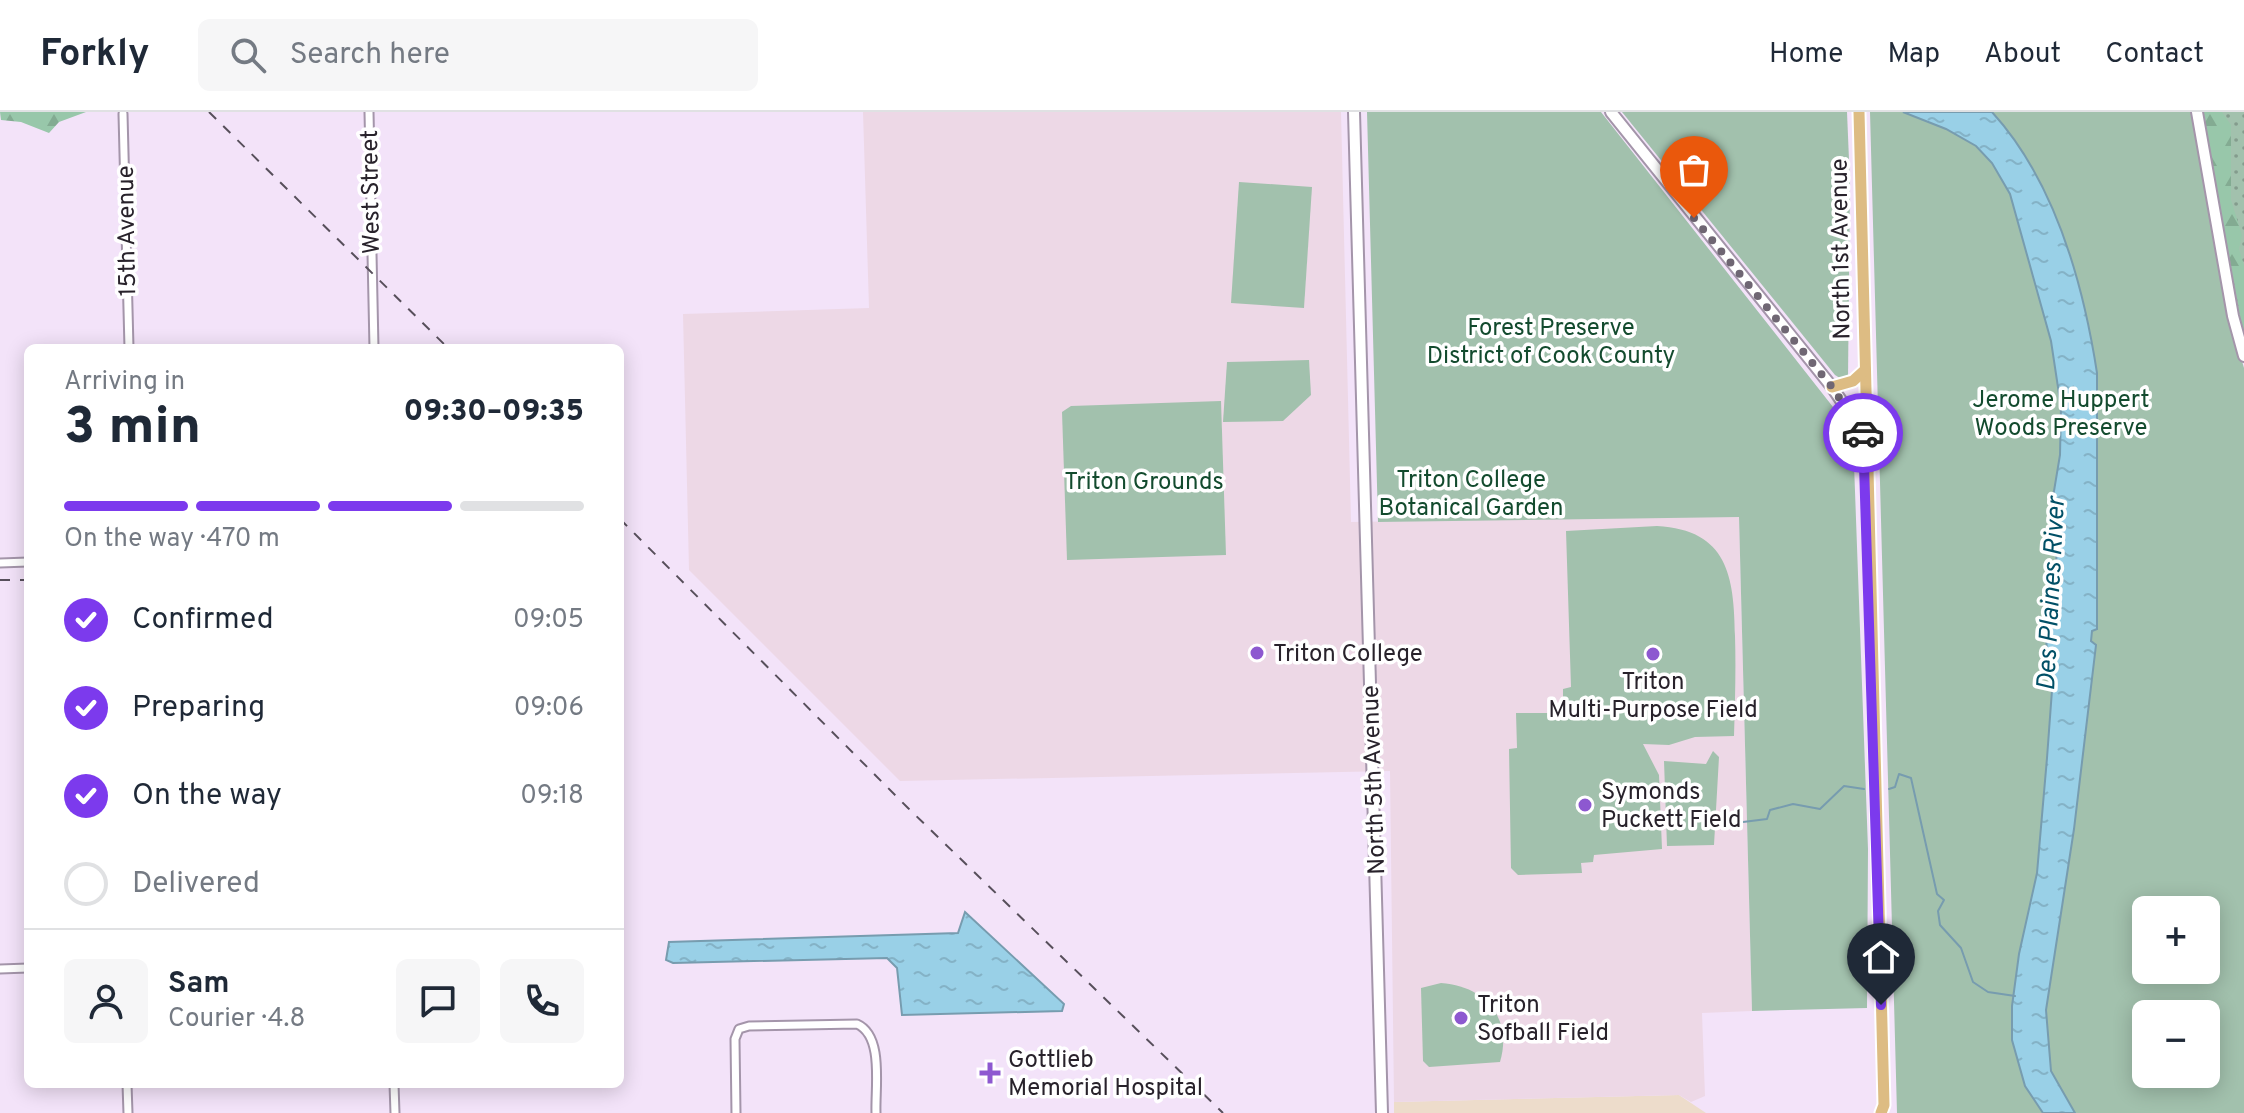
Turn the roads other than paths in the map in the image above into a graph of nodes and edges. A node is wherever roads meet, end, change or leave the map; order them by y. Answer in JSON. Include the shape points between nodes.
{"nodes":[{"id":1,"x":369,"y":112,"type":"edge"},
{"id":2,"x":1354,"y":112,"type":"edge"},
{"id":3,"x":1611,"y":112,"type":"edge"},
{"id":4,"x":1859,"y":112,"type":"edge"},
{"id":5,"x":2197,"y":112,"type":"edge"},
{"id":6,"x":123,"y":114,"type":"dead end"},
{"id":7,"x":129,"y":344,"type":"edge"},
{"id":8,"x":374,"y":344,"type":"edge"},
{"id":9,"x":2244,"y":356,"type":"edge"},
{"id":10,"x":1865,"y":370,"type":"junction"},
{"id":11,"x":1832,"y":387,"type":"junction"},
{"id":12,"x":1865,"y":436,"type":"junction"},
{"id":13,"x":24,"y":562,"type":"edge"},
{"id":14,"x":0,"y":563,"type":"edge"},
{"id":15,"x":24,"y":968,"type":"edge"},
{"id":16,"x":0,"y":969,"type":"edge"},
{"id":17,"x":127,"y":1088,"type":"edge"},
{"id":18,"x":394,"y":1088,"type":"edge"},
{"id":19,"x":1884,"y":1110,"type":"edge"},
{"id":20,"x":128,"y":1113,"type":"edge"},
{"id":21,"x":395,"y":1113,"type":"edge"},
{"id":22,"x":736,"y":1113,"type":"edge"},
{"id":23,"x":876,"y":1113,"type":"edge"},
{"id":24,"x":1382,"y":1113,"type":"edge"}],
"edges":[{"from":1,"to":8,"type":"street","name":"West Street"},
{"from":2,"to":24,"type":"street","name":"North 5th Avenue"},
{"from":3,"to":11,"type":"street"},
{"from":4,"to":10,"type":"main road","name":"North 1st Avenue"},
{"from":5,"to":9,"type":"street"},
{"from":6,"to":7,"type":"street","name":"15th Avenue"},
{"from":10,"to":11,"type":"main road","via":[[1853,381]]},
{"from":10,"to":12,"type":"main road","name":"North 1st Avenue"},
{"from":11,"to":12,"type":"street"},
{"from":12,"to":19,"type":"main road","name":"North 1st Avenue"},
{"from":13,"to":14,"type":"street"},
{"from":15,"to":16,"type":"street"},
{"from":17,"to":20,"type":"street"},
{"from":18,"to":21,"type":"street"},
{"from":22,"to":23,"type":"street","via":[[739,1029],[857,1024],[874,1041]]}]}
